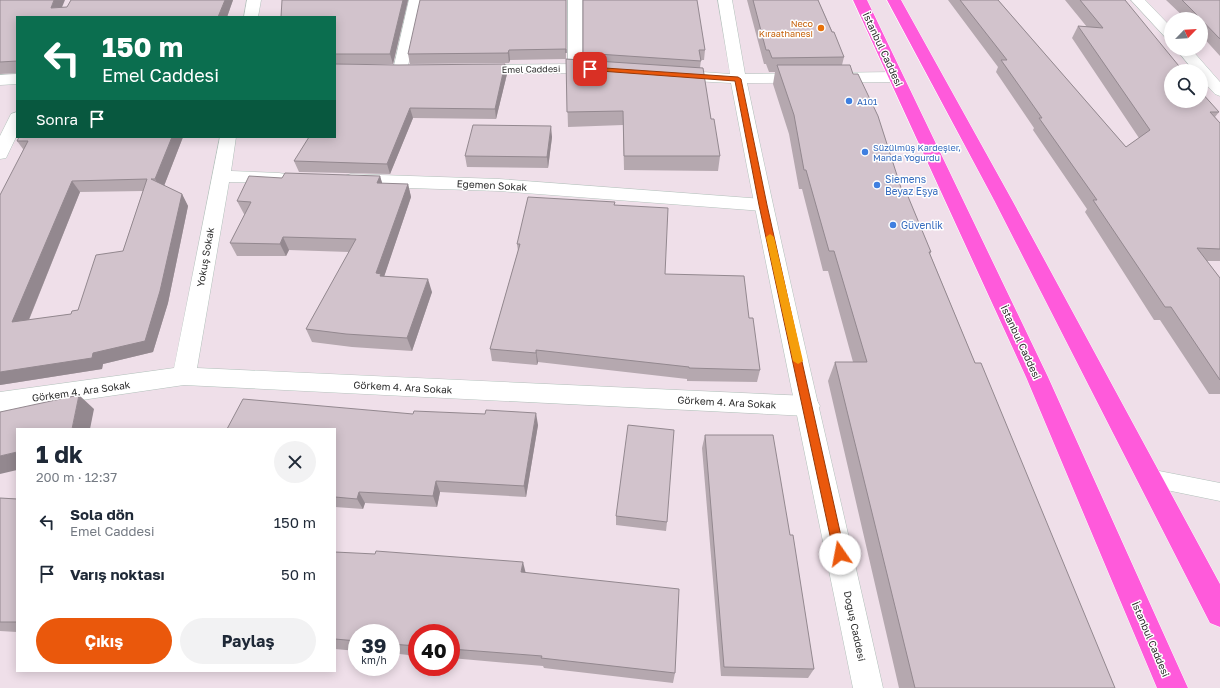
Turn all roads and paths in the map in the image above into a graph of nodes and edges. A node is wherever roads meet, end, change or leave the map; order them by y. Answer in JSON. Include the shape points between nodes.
{"nodes":[{"id":1,"x":254,"y":0,"type":"edge"},
{"id":2,"x":416,"y":0,"type":"edge"},
{"id":3,"x":575,"y":0,"type":"edge"},
{"id":4,"x":725,"y":0,"type":"edge"},
{"id":5,"x":860,"y":0,"type":"edge"},
{"id":6,"x":894,"y":0,"type":"edge"},
{"id":7,"x":1138,"y":0,"type":"edge"},
{"id":8,"x":251,"y":16,"type":"edge"},
{"id":9,"x":1164,"y":28,"type":"edge"},
{"id":10,"x":1189,"y":56,"type":"edge"},
{"id":11,"x":575,"y":68,"type":"junction"},
{"id":12,"x":416,"y":70,"type":"edge"},
{"id":13,"x":463,"y":70,"type":"edge"},
{"id":14,"x":614,"y":71,"type":"edge"},
{"id":15,"x":660,"y":74,"type":"edge"},
{"id":16,"x":895,"y":77,"type":"junction"},
{"id":17,"x":16,"y":79,"type":"edge"},
{"id":18,"x":738,"y":79,"type":"junction"},
{"id":19,"x":0,"y":80,"type":"edge"},
{"id":20,"x":1220,"y":91,"type":"edge"},
{"id":21,"x":16,"y":119,"type":"edge"},
{"id":22,"x":228,"y":138,"type":"edge"},
{"id":23,"x":0,"y":154,"type":"edge"},
{"id":24,"x":220,"y":176,"type":"junction"},
{"id":25,"x":299,"y":179,"type":"edge"},
{"id":26,"x":331,"y":180,"type":"edge"},
{"id":27,"x":763,"y":205,"type":"junction"},
{"id":28,"x":184,"y":376,"type":"junction"},
{"id":29,"x":0,"y":402,"type":"edge"},
{"id":30,"x":808,"y":406,"type":"junction"},
{"id":31,"x":1149,"y":478,"type":"junction"},
{"id":32,"x":1220,"y":492,"type":"edge"},
{"id":33,"x":1220,"y":613,"type":"edge"},
{"id":34,"x":868,"y":688,"type":"edge"},
{"id":35,"x":1173,"y":688,"type":"edge"}],
"edges":[{"from":1,"to":8,"type":"street"},
{"from":2,"to":12,"type":"street","via":[[393,70]]},
{"from":3,"to":11,"type":"street"},
{"from":4,"to":18,"type":"street","name":"Doğuş Caddesi"},
{"from":5,"to":16,"type":"highway","name":"İstanbul Caddesi"},
{"from":6,"to":31,"type":"highway"},
{"from":7,"to":9,"type":"street"},
{"from":10,"to":20,"type":"street"},
{"from":11,"to":13,"type":"street","name":"Emel Caddesi"},
{"from":11,"to":14,"type":"street","name":"Emel Caddesi"},
{"from":15,"to":18,"type":"street"},
{"from":16,"to":18,"type":"street"},
{"from":16,"to":35,"type":"highway","name":"İstanbul Caddesi","via":[[1037,377]]},
{"from":17,"to":19,"type":"street"},
{"from":18,"to":27,"type":"street","name":"Doğuş Caddesi"},
{"from":21,"to":23,"type":"street"},
{"from":22,"to":24,"type":"street","name":"Yokuş Sokak"},
{"from":24,"to":25,"type":"street"},
{"from":24,"to":28,"type":"street","name":"Yokuş Sokak"},
{"from":26,"to":27,"type":"street","name":"Egemen Sokak","via":[[499,185]]},
{"from":27,"to":30,"type":"street","name":"Doğuş Caddesi"},
{"from":28,"to":29,"type":"street","name":"Görkem 4. Ara Sokak"},
{"from":28,"to":30,"type":"street","name":"Görkem 4. Ara Sokak"},
{"from":30,"to":34,"type":"street","name":"Doğuş Caddesi"},
{"from":31,"to":32,"type":"lane"},
{"from":31,"to":33,"type":"highway"}]}
